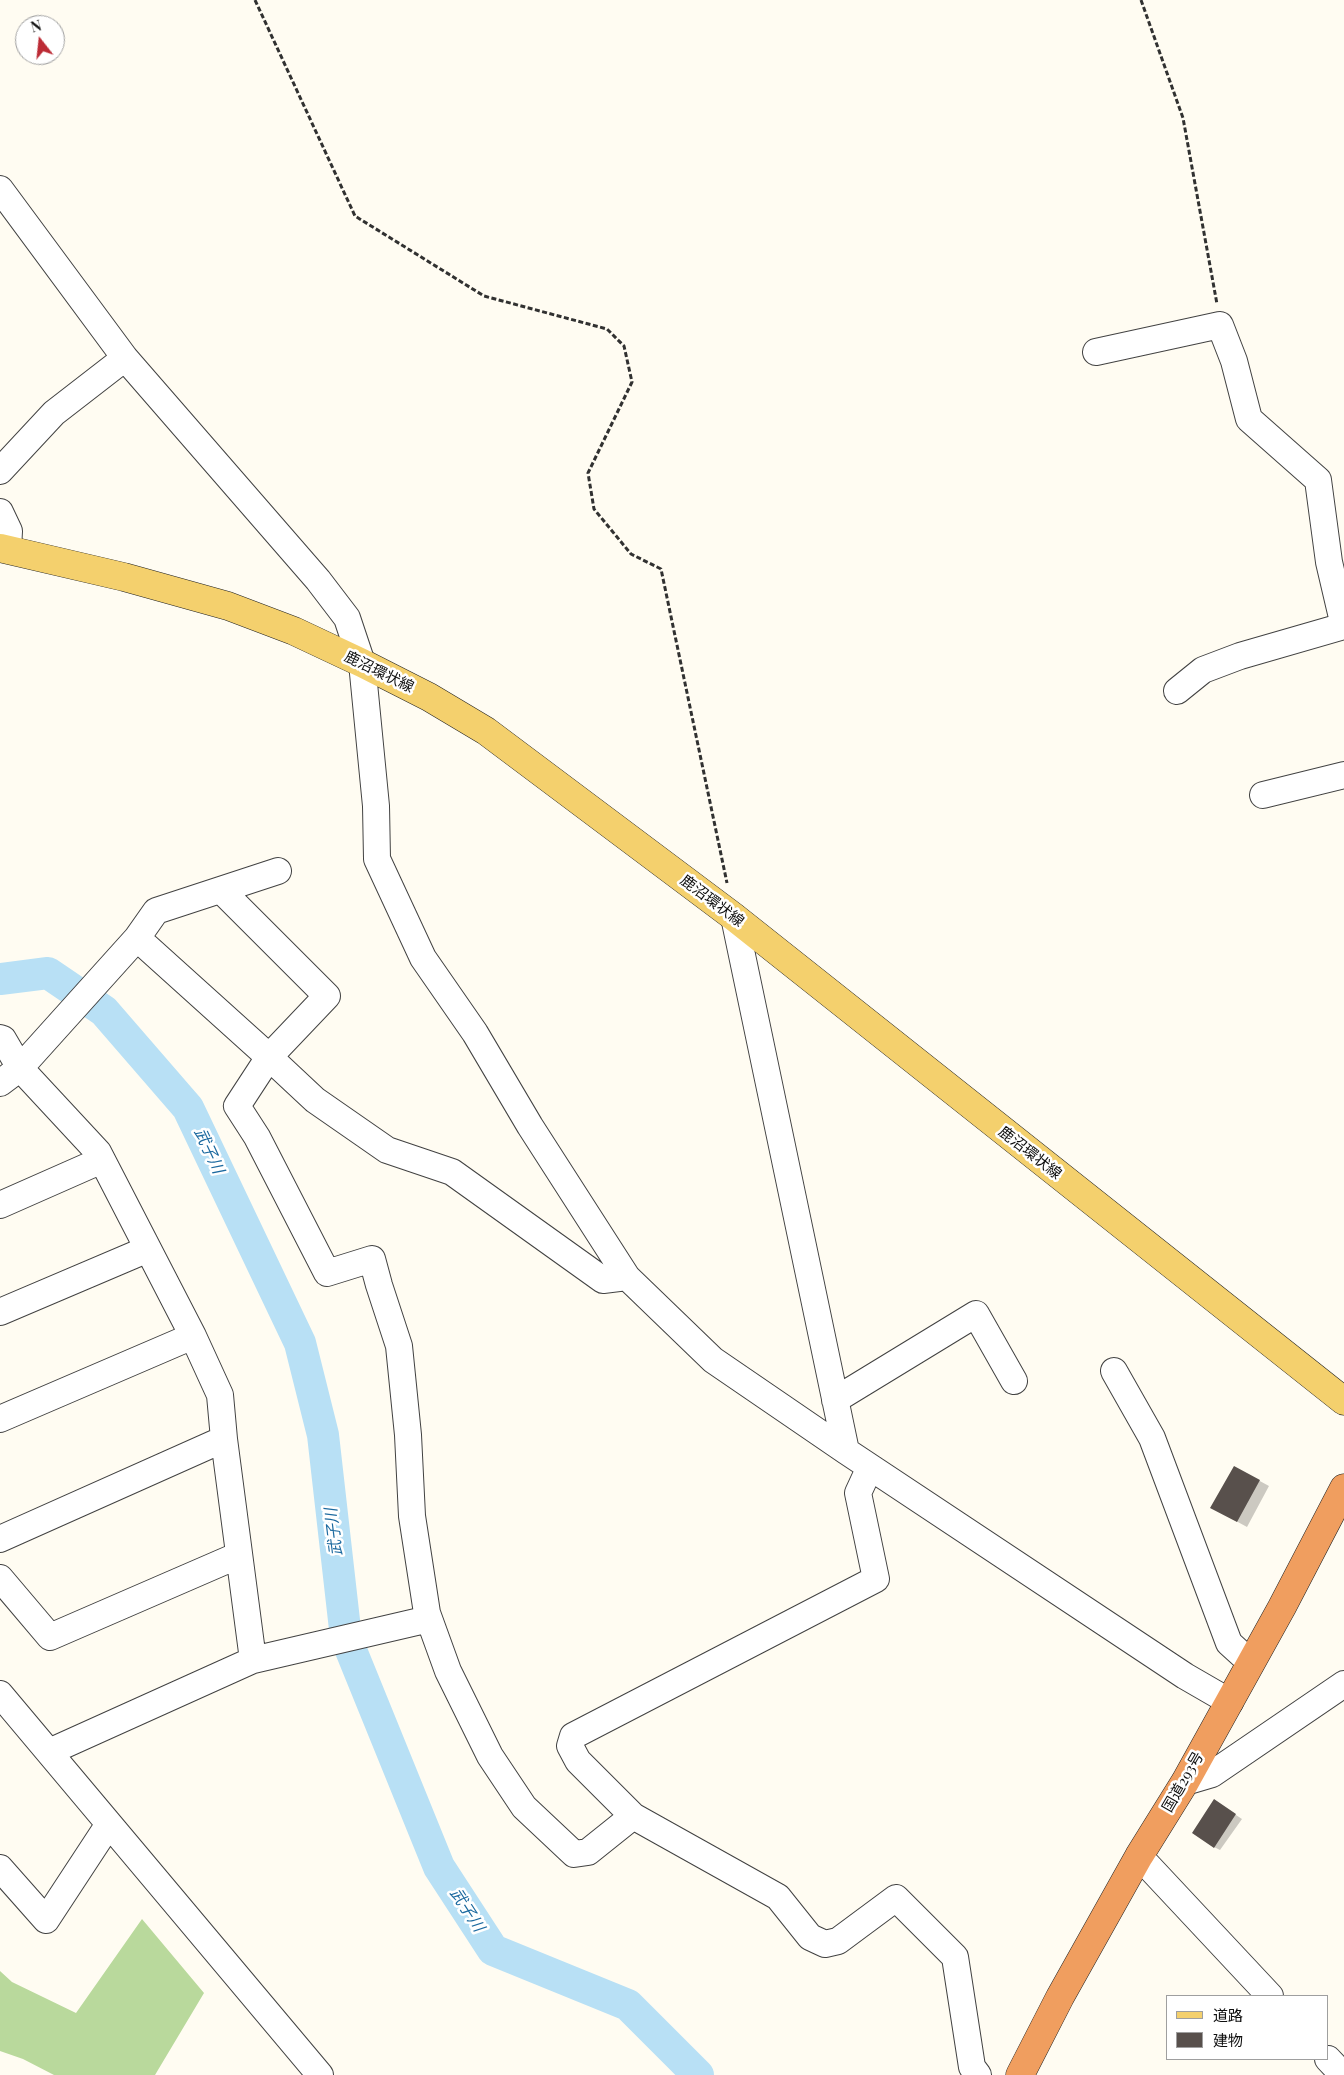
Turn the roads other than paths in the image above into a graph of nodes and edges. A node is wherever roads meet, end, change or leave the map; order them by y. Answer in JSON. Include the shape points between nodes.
{"nodes":[{"id":1,"x":0,"y":188,"type":"edge"},
{"id":2,"x":1096,"y":352,"type":"dead end"},
{"id":3,"x":125,"y":358,"type":"junction"},
{"id":4,"x":0,"y":471,"type":"edge"},
{"id":5,"x":0,"y":512,"type":"edge"},
{"id":6,"x":4,"y":549,"type":"edge"},
{"id":7,"x":1343,"y":620,"type":"edge"},
{"id":8,"x":362,"y":663,"type":"junction"},
{"id":9,"x":1177,"y":691,"type":"dead end"},
{"id":10,"x":1344,"y":775,"type":"edge"},
{"id":11,"x":1263,"y":795,"type":"dead end"},
{"id":12,"x":278,"y":871,"type":"dead end"},
{"id":13,"x":221,"y":890,"type":"junction"},
{"id":14,"x":734,"y":917,"type":"junction"},
{"id":15,"x":137,"y":938,"type":"junction"},
{"id":16,"x":0,"y":1038,"type":"edge"},
{"id":17,"x":269,"y":1056,"type":"junction"},
{"id":18,"x":10,"y":1075,"type":"edge"},
{"id":19,"x":102,"y":1160,"type":"junction"},
{"id":20,"x":0,"y":1205,"type":"edge"},
{"id":21,"x":148,"y":1249,"type":"junction"},
{"id":22,"x":627,"y":1278,"type":"junction"},
{"id":23,"x":0,"y":1312,"type":"edge"},
{"id":24,"x":193,"y":1336,"type":"junction"},
{"id":25,"x":1114,"y":1371,"type":"dead end"},
{"id":26,"x":1014,"y":1381,"type":"dead end"},
{"id":27,"x":835,"y":1400,"type":"junction"},
{"id":28,"x":1344,"y":1401,"type":"edge"},
{"id":29,"x":0,"y":1419,"type":"edge"},
{"id":30,"x":224,"y":1439,"type":"junction"},
{"id":31,"x":846,"y":1451,"type":"junction"},
{"id":32,"x":870,"y":1467,"type":"junction"},
{"id":33,"x":1344,"y":1488,"type":"edge"},
{"id":34,"x":0,"y":1539,"type":"edge"},
{"id":35,"x":240,"y":1554,"type":"junction"},
{"id":36,"x":0,"y":1578,"type":"edge"},
{"id":37,"x":430,"y":1619,"type":"junction"},
{"id":38,"x":253,"y":1660,"type":"junction"},
{"id":39,"x":1251,"y":1663,"type":"junction"},
{"id":40,"x":1344,"y":1684,"type":"edge"},
{"id":41,"x":0,"y":1694,"type":"edge"},
{"id":42,"x":1230,"y":1702,"type":"junction"},
{"id":43,"x":49,"y":1752,"type":"junction"},
{"id":44,"x":1184,"y":1782,"type":"junction"},
{"id":45,"x":633,"y":1816,"type":"junction"},
{"id":46,"x":109,"y":1824,"type":"junction"},
{"id":47,"x":1139,"y":1856,"type":"junction"},
{"id":48,"x":0,"y":1868,"type":"edge"},
{"id":49,"x":1269,"y":1995,"type":"edge"},
{"id":50,"x":1329,"y":2060,"type":"edge"},
{"id":51,"x":320,"y":2075,"type":"edge"},
{"id":52,"x":978,"y":2075,"type":"edge"},
{"id":53,"x":1020,"y":2075,"type":"edge"},
{"id":54,"x":1343,"y":2075,"type":"edge"}],
"edges":[{"from":1,"to":3,"type":"street"},
{"from":2,"to":7,"type":"street","via":[[1220,325],[1250,419],[1318,480],[1329,562]]},
{"from":3,"to":4,"type":"street","via":[[54,413]]},
{"from":3,"to":8,"type":"street","via":[[318,580],[347,618]]},
{"from":5,"to":6,"type":"street","via":[[9,531]]},
{"from":6,"to":8,"type":"main road","name":"鹿沼環状線","via":[[228,606],[294,631]]},
{"from":7,"to":9,"type":"street","via":[[1203,670]]},
{"from":8,"to":14,"type":"main road","name":"鹿沼環状線","via":[[486,731]]},
{"from":8,"to":22,"type":"street","via":[[376,806],[377,859],[423,958],[474,1033]]},
{"from":10,"to":11,"type":"street"},
{"from":12,"to":13,"type":"street"},
{"from":13,"to":15,"type":"street","via":[[156,911]]},
{"from":13,"to":17,"type":"street","via":[[327,996]]},
{"from":14,"to":27,"type":"street"},
{"from":14,"to":28,"type":"main road","name":"鹿沼環状線"},
{"from":15,"to":17,"type":"street"},
{"from":15,"to":18,"type":"street"},
{"from":16,"to":18,"type":"street","via":[[3,1039]]},
{"from":17,"to":22,"type":"street","via":[[315,1100],[387,1150],[452,1172],[603,1280]]},
{"from":17,"to":37,"type":"street","via":[[237,1106],[257,1137],[327,1273],[372,1259],[399,1346],[412,1516]]},
{"from":18,"to":19,"type":"street","via":[[98,1152]]},
{"from":19,"to":20,"type":"street"},
{"from":19,"to":21,"type":"street"},
{"from":21,"to":23,"type":"street"},
{"from":21,"to":24,"type":"street"},
{"from":22,"to":31,"type":"street","via":[[713,1360]]},
{"from":24,"to":29,"type":"street"},
{"from":24,"to":30,"type":"street","via":[[220,1395]]},
{"from":25,"to":39,"type":"street","via":[[1152,1438],[1229,1643]]},
{"from":26,"to":27,"type":"street","via":[[976,1314]]},
{"from":27,"to":31,"type":"street"},
{"from":30,"to":34,"type":"street"},
{"from":30,"to":35,"type":"street"},
{"from":31,"to":32,"type":"street"},
{"from":32,"to":42,"type":"street","via":[[1185,1676]]},
{"from":32,"to":45,"type":"street","via":[[858,1493],[876,1579],[573,1736],[570,1746],[578,1761]]},
{"from":33,"to":39,"type":"highway","name":"国道293号"},
{"from":35,"to":36,"type":"street","via":[[50,1637]]},
{"from":35,"to":38,"type":"street"},
{"from":37,"to":38,"type":"street"},
{"from":37,"to":45,"type":"street","via":[[448,1672],[490,1756],[524,1807],[574,1854],[588,1852]]},
{"from":38,"to":43,"type":"street"},
{"from":39,"to":42,"type":"highway","name":"国道293号"},
{"from":40,"to":44,"type":"street","via":[[1212,1774]]},
{"from":41,"to":43,"type":"street"},
{"from":42,"to":44,"type":"highway","name":"国道293号"},
{"from":43,"to":46,"type":"street"},
{"from":44,"to":47,"type":"highway","name":"国道293号"},
{"from":45,"to":52,"type":"street","via":[[778,1897],[810,1937],[825,1944],[838,1942],[896,1898],[955,1957],[972,2068]]},
{"from":46,"to":48,"type":"street","via":[[46,1920]]},
{"from":46,"to":51,"type":"street"},
{"from":47,"to":49,"type":"street"},
{"from":47,"to":53,"type":"highway","name":"国道293号"},
{"from":50,"to":54,"type":"street"}]}
